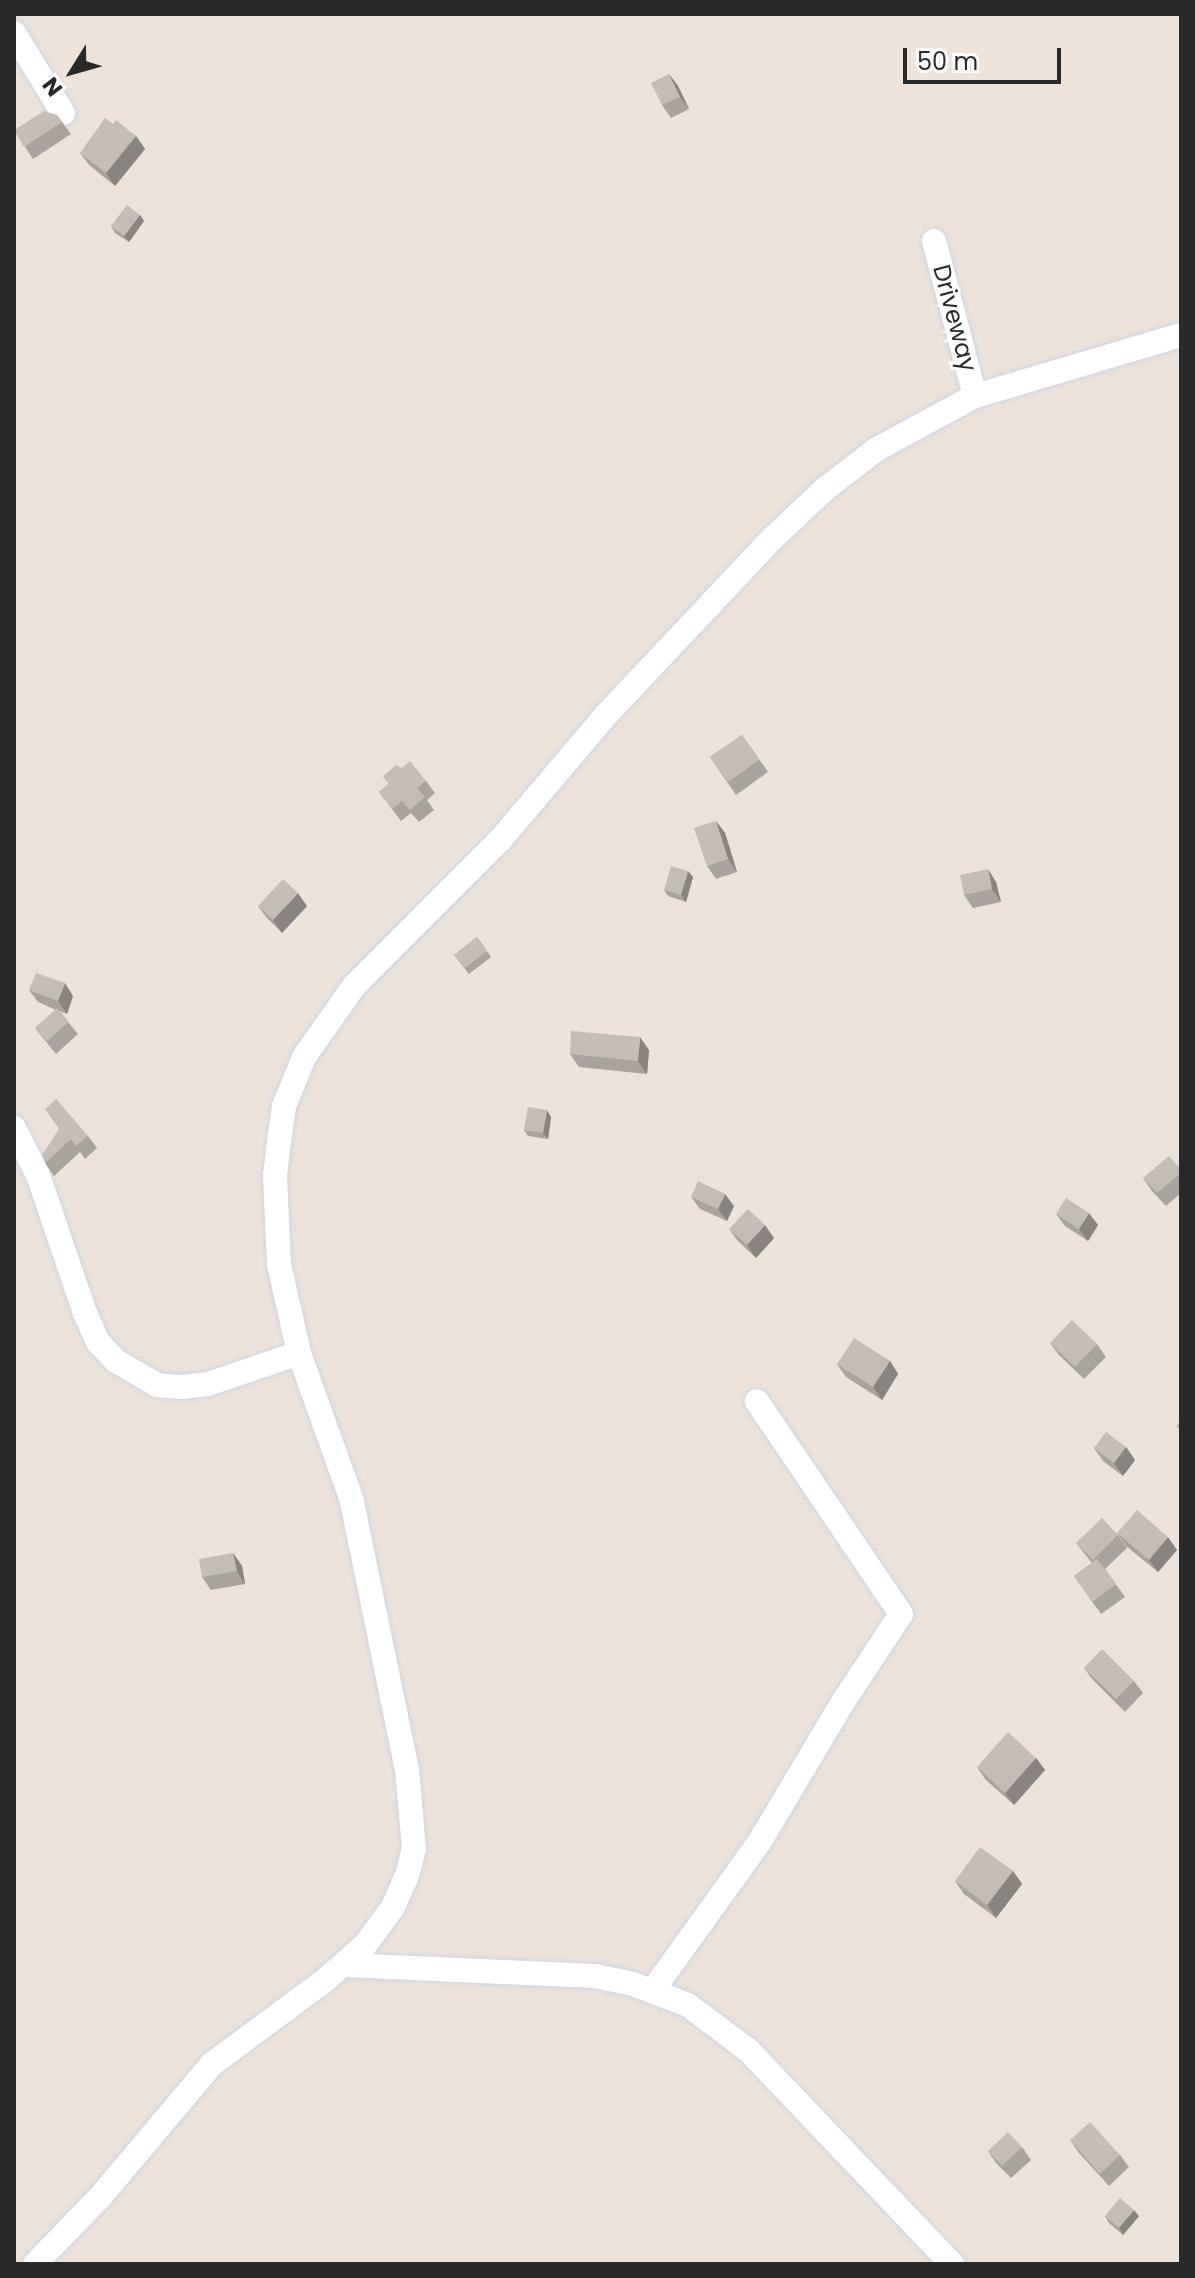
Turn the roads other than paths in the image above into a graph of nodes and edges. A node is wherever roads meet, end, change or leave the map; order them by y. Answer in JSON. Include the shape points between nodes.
{"nodes":[{"id":1,"x":14,"y":33,"type":"edge"},
{"id":2,"x":63,"y":113,"type":"dead end"},
{"id":3,"x":934,"y":241,"type":"dead end"},
{"id":4,"x":1181,"y":335,"type":"edge"},
{"id":5,"x":975,"y":396,"type":"junction"},
{"id":6,"x":14,"y":1128,"type":"edge"},
{"id":7,"x":299,"y":1353,"type":"junction"},
{"id":8,"x":757,"y":1401,"type":"dead end"},
{"id":9,"x":344,"y":1965,"type":"junction"},
{"id":10,"x":653,"y":1990,"type":"junction"},
{"id":11,"x":35,"y":2264,"type":"edge"},
{"id":12,"x":952,"y":2264,"type":"edge"}],
"edges":[{"from":1,"to":2,"type":"street"},
{"from":3,"to":5,"type":"street","name":"Driveway"},
{"from":4,"to":5,"type":"street"},
{"from":5,"to":7,"type":"street","via":[[877,449],[773,538],[605,716],[500,840],[354,986],[330,1019],[304,1057],[284,1106],[275,1175],[279,1264]]},
{"from":6,"to":7,"type":"street","via":[[38,1175],[85,1313],[98,1342],[116,1361],[157,1385],[181,1387],[208,1384]]},
{"from":7,"to":9,"type":"street","via":[[352,1501],[413,1818],[414,1848],[393,1907]]},
{"from":8,"to":10,"type":"street","via":[[901,1614],[760,1841]]},
{"from":9,"to":10,"type":"street","via":[[595,1976]]},
{"from":9,"to":11,"type":"street","via":[[212,2064],[100,2197]]},
{"from":10,"to":12,"type":"street","via":[[688,2005],[748,2050]]}]}
